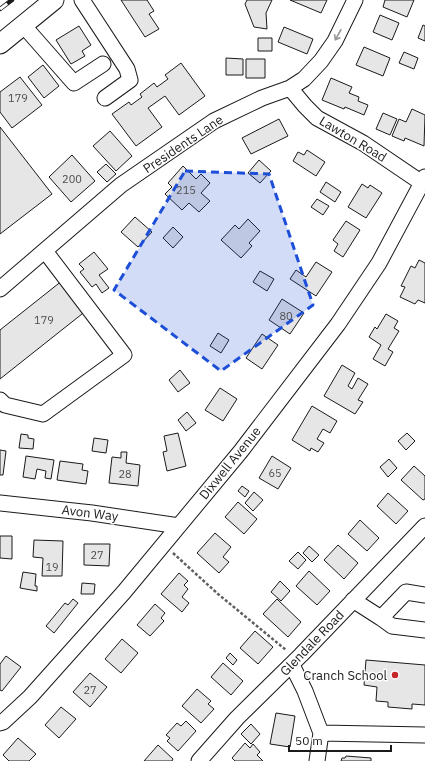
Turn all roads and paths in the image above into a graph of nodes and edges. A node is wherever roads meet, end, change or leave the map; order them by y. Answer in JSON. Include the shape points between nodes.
{"nodes":[{"id":1,"x":54,"y":0,"type":"edge"},
{"id":2,"x":82,"y":0,"type":"edge"},
{"id":3,"x":355,"y":0,"type":"edge"},
{"id":4,"x":23,"y":25,"type":"junction"},
{"id":5,"x":0,"y":44,"type":"edge"},
{"id":6,"x":103,"y":64,"type":"dead end"},
{"id":7,"x":290,"y":88,"type":"junction"},
{"id":8,"x":105,"y":98,"type":"dead end"},
{"id":9,"x":423,"y":180,"type":"edge"},
{"id":10,"x":45,"y":251,"type":"junction"},
{"id":11,"x":0,"y":289,"type":"edge"},
{"id":12,"x":2,"y":403,"type":"edge"},
{"id":13,"x":0,"y":503,"type":"edge"},
{"id":14,"x":179,"y":526,"type":"junction"},
{"id":15,"x":425,"y":526,"type":"edge"},
{"id":16,"x":164,"y":545,"type":"junction"},
{"id":17,"x":425,"y":595,"type":"edge"},
{"id":18,"x":353,"y":600,"type":"junction"},
{"id":19,"x":381,"y":618,"type":"junction"},
{"id":20,"x":425,"y":630,"type":"edge"},
{"id":21,"x":290,"y":658,"type":"junction"},
{"id":22,"x":0,"y":723,"type":"edge"},
{"id":23,"x":321,"y":733,"type":"junction"},
{"id":24,"x":425,"y":735,"type":"edge"},
{"id":25,"x":199,"y":761,"type":"edge"},
{"id":26,"x":317,"y":761,"type":"edge"}],
"edges":[{"from":1,"to":4,"type":"main road"},
{"from":2,"to":8,"type":"street","via":[[127,69],[130,80]]},
{"from":3,"to":7,"type":"street","name":"Presidents Lane","one_way":true,"via":[[338,36],[321,61],[304,79]]},
{"from":4,"to":5,"type":"main road"},
{"from":4,"to":6,"type":"street","via":[[74,83]]},
{"from":7,"to":9,"type":"street","name":"Lawton Road","via":[[317,118]]},
{"from":7,"to":10,"type":"street","name":"Presidents Lane","via":[[214,121],[121,186]]},
{"from":9,"to":14,"type":"street","name":"Dixwell Avenue","via":[[379,263],[338,324],[241,451]]},
{"from":10,"to":11,"type":"street","name":"Presidents Lane"},
{"from":10,"to":12,"type":"street","via":[[124,355],[43,414]]},
{"from":13,"to":14,"type":"street","name":"Avon Way"},
{"from":14,"to":16,"type":"street","name":"Dixwell Avenue"},
{"from":15,"to":18,"type":"street","name":"Glendale Road"},
{"from":16,"to":21,"type":"path"},
{"from":16,"to":22,"type":"street","name":"Dixwell Avenue","via":[[30,697]]},
{"from":17,"to":19,"type":"street","via":[[406,592]]},
{"from":18,"to":19,"type":"street"},
{"from":18,"to":21,"type":"street","name":"Glendale Road"},
{"from":19,"to":20,"type":"street","via":[[392,626]]},
{"from":21,"to":23,"type":"street"},
{"from":21,"to":25,"type":"street","name":"Glendale Road"},
{"from":23,"to":24,"type":"street"},
{"from":23,"to":26,"type":"street"}]}
